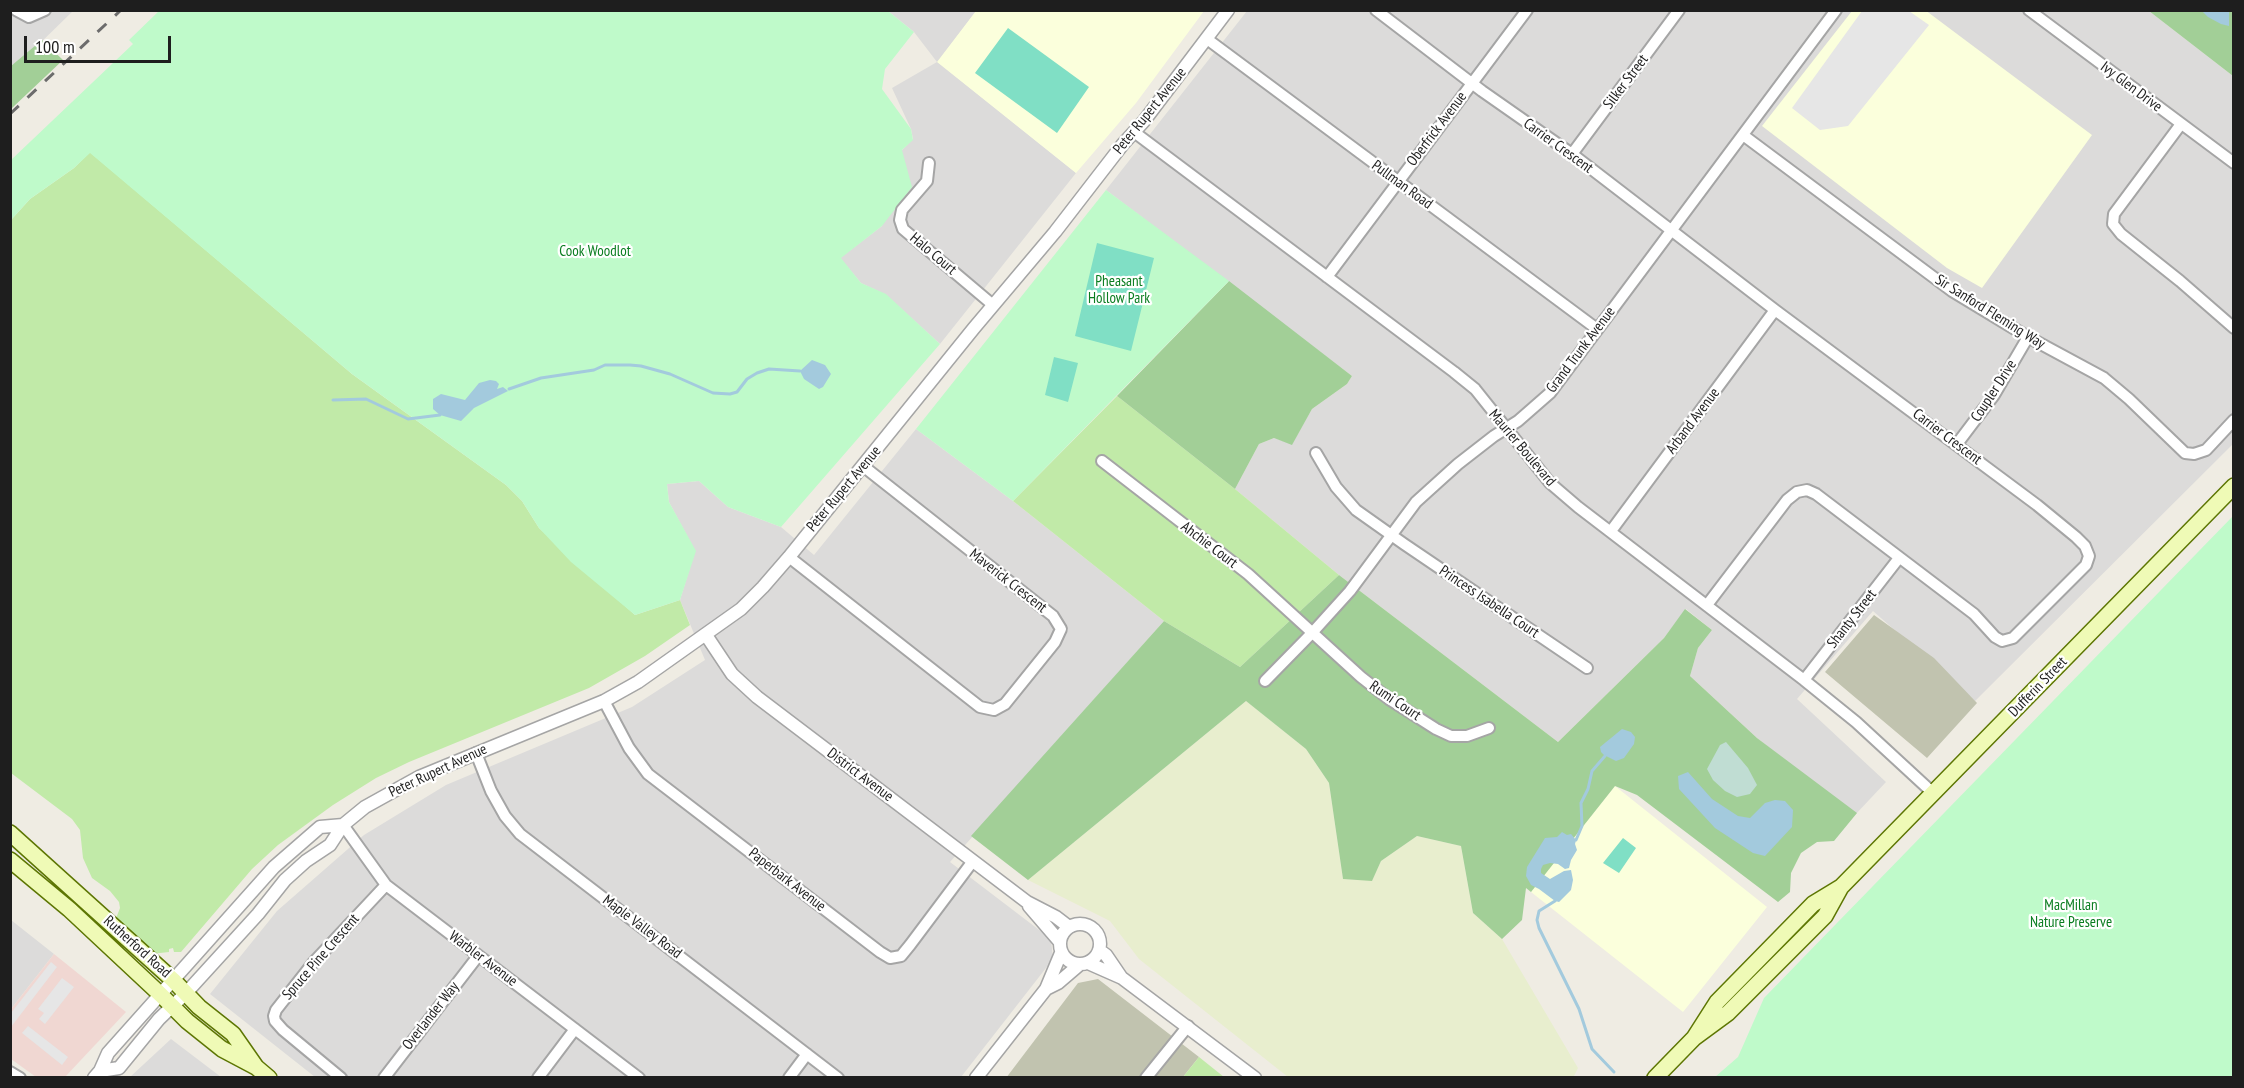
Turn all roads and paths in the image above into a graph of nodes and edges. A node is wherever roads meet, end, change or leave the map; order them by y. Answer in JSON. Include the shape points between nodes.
{"nodes":[{"id":1,"x":16,"y":10,"type":"edge"},
{"id":2,"x":45,"y":10,"type":"edge"},
{"id":3,"x":1228,"y":10,"type":"edge"},
{"id":4,"x":1527,"y":10,"type":"edge"},
{"id":5,"x":1679,"y":10,"type":"edge"},
{"id":6,"x":1836,"y":10,"type":"edge"},
{"id":7,"x":2029,"y":10,"type":"edge"},
{"id":8,"x":1379,"y":11,"type":"edge"},
{"id":9,"x":1207,"y":39,"type":"junction"},
{"id":10,"x":1472,"y":83,"type":"junction"},
{"id":11,"x":2181,"y":124,"type":"junction"},
{"id":12,"x":1134,"y":132,"type":"junction"},
{"id":13,"x":1743,"y":135,"type":"junction"},
{"id":14,"x":1572,"y":154,"type":"junction"},
{"id":15,"x":929,"y":163,"type":"dead end"},
{"id":16,"x":2234,"y":163,"type":"edge"},
{"id":17,"x":1398,"y":182,"type":"junction"},
{"id":18,"x":1671,"y":231,"type":"junction"},
{"id":19,"x":1327,"y":277,"type":"junction"},
{"id":20,"x":993,"y":305,"type":"junction"},
{"id":21,"x":1776,"y":310,"type":"junction"},
{"id":22,"x":2234,"y":328,"type":"edge"},
{"id":23,"x":1597,"y":329,"type":"junction"},
{"id":24,"x":2028,"y":337,"type":"junction"},
{"id":25,"x":2234,"y":420,"type":"edge"},
{"id":26,"x":1505,"y":428,"type":"junction"},
{"id":27,"x":1957,"y":444,"type":"junction"},
{"id":28,"x":1316,"y":453,"type":"dead end"},
{"id":29,"x":1102,"y":461,"type":"dead end"},
{"id":30,"x":863,"y":466,"type":"junction"},
{"id":31,"x":2234,"y":486,"type":"edge"},
{"id":32,"x":1611,"y":531,"type":"junction"},
{"id":33,"x":1391,"y":535,"type":"junction"},
{"id":34,"x":789,"y":557,"type":"junction"},
{"id":35,"x":1899,"y":558,"type":"junction"},
{"id":36,"x":1707,"y":605,"type":"junction"},
{"id":37,"x":1312,"y":633,"type":"junction"},
{"id":38,"x":706,"y":635,"type":"junction"},
{"id":39,"x":1587,"y":668,"type":"dead end"},
{"id":40,"x":1804,"y":680,"type":"junction"},
{"id":41,"x":1265,"y":681,"type":"dead end"},
{"id":42,"x":604,"y":702,"type":"junction"},
{"id":43,"x":1489,"y":728,"type":"dead end"},
{"id":44,"x":476,"y":753,"type":"junction"},
{"id":45,"x":1933,"y":794,"type":"junction"},
{"id":46,"x":343,"y":825,"type":"junction"},
{"id":47,"x":10,"y":833,"type":"edge"},
{"id":48,"x":10,"y":860,"type":"edge"},
{"id":49,"x":974,"y":861,"type":"junction"},
{"id":50,"x":386,"y":885,"type":"junction"},
{"id":51,"x":1027,"y":902,"type":"junction"},
{"id":52,"x":1069,"y":927,"type":"junction"},
{"id":53,"x":1061,"y":947,"type":"junction"},
{"id":54,"x":1100,"y":950,"type":"junction"},
{"id":55,"x":478,"y":956,"type":"junction"},
{"id":56,"x":1084,"y":964,"type":"junction"},
{"id":57,"x":1122,"y":978,"type":"junction"},
{"id":58,"x":173,"y":980,"type":"junction"},
{"id":59,"x":1046,"y":989,"type":"junction"},
{"id":60,"x":186,"y":993,"type":"junction"},
{"id":61,"x":161,"y":995,"type":"junction"},
{"id":62,"x":173,"y":1006,"type":"junction"},
{"id":63,"x":1188,"y":1026,"type":"junction"},
{"id":64,"x":575,"y":1029,"type":"junction"},
{"id":65,"x":807,"y":1054,"type":"junction"},
{"id":66,"x":256,"y":1067,"type":"junction"},
{"id":67,"x":10,"y":1072,"type":"edge"},
{"id":68,"x":97,"y":1074,"type":"edge"},
{"id":69,"x":20,"y":1077,"type":"edge"},
{"id":70,"x":269,"y":1077,"type":"edge"},
{"id":71,"x":341,"y":1077,"type":"edge"},
{"id":72,"x":384,"y":1077,"type":"edge"},
{"id":73,"x":538,"y":1077,"type":"edge"},
{"id":74,"x":639,"y":1077,"type":"edge"},
{"id":75,"x":789,"y":1077,"type":"edge"},
{"id":76,"x":838,"y":1077,"type":"edge"},
{"id":77,"x":976,"y":1077,"type":"edge"},
{"id":78,"x":1146,"y":1077,"type":"edge"},
{"id":79,"x":1255,"y":1077,"type":"edge"},
{"id":80,"x":1655,"y":1077,"type":"edge"}],
"edges":[{"from":1,"to":2,"type":"street","via":[[29,17]]},
{"from":3,"to":9,"type":"street","name":"Peter Rupert Avenue"},
{"from":4,"to":10,"type":"street","name":"Oberfrick Avenue"},
{"from":5,"to":14,"type":"street","name":"Silker Street"},
{"from":6,"to":13,"type":"street","name":"Grand Trunk Avenue"},
{"from":7,"to":11,"type":"street","name":"Ivy Glen Drive"},
{"from":8,"to":10,"type":"street","name":"Carrier Crescent"},
{"from":9,"to":12,"type":"street","name":"Peter Rupert Avenue"},
{"from":9,"to":17,"type":"street","name":"Pullman Road"},
{"from":10,"to":14,"type":"street","name":"Carrier Crescent"},
{"from":10,"to":17,"type":"street","name":"Oberfrick Avenue"},
{"from":11,"to":16,"type":"street","name":"Ivy Glen Drive"},
{"from":11,"to":22,"type":"street","via":[[2114,214],[2113,224],[2127,240]]},
{"from":12,"to":19,"type":"street","name":"Maurier Boulevard"},
{"from":12,"to":20,"type":"street","name":"Peter Rupert Avenue"},
{"from":13,"to":18,"type":"street","name":"Grand Trunk Avenue"},
{"from":13,"to":24,"type":"street","name":"Sir Sanford Fleming Way","via":[[1952,291]]},
{"from":14,"to":18,"type":"street","name":"Carrier Crescent"},
{"from":15,"to":20,"type":"street","name":"Halo Court","via":[[927,181],[902,210],[903,229]]},
{"from":17,"to":19,"type":"street","name":"Oberfrick Avenue"},
{"from":17,"to":23,"type":"street","name":"Pullman Road"},
{"from":18,"to":21,"type":"street","name":"Carrier Crescent"},
{"from":18,"to":23,"type":"street","name":"Grand Trunk Avenue"},
{"from":19,"to":26,"type":"street","name":"Maurier Boulevard","via":[[1475,389]]},
{"from":20,"to":30,"type":"street","name":"Peter Rupert Avenue"},
{"from":21,"to":27,"type":"street","name":"Carrier Crescent"},
{"from":21,"to":32,"type":"street","name":"Arband Avenue"},
{"from":23,"to":26,"type":"street","name":"Grand Trunk Avenue","via":[[1550,393]]},
{"from":24,"to":25,"type":"street","name":"Sir Sanford Fleming Way","via":[[2104,378],[2185,453],[2206,450]]},
{"from":24,"to":27,"type":"street","name":"Coupler Drive","via":[[1994,395]]},
{"from":26,"to":32,"type":"street","name":"Maurier Boulevard","via":[[1550,483]]},
{"from":26,"to":33,"type":"street","name":"Grand Trunk Avenue","via":[[1434,485]]},
{"from":27,"to":35,"type":"street","name":"Carrier Crescent","via":[[2076,537],[2089,556],[2086,565],[2013,638],[2002,641],[1974,614]]},
{"from":28,"to":33,"type":"street","name":"Princess Isabella Court","via":[[1335,487],[1356,510]]},
{"from":29,"to":37,"type":"street","name":"Ahchie Court","via":[[1248,574]]},
{"from":30,"to":34,"type":"street","name":"Peter Rupert Avenue"},
{"from":30,"to":34,"type":"street","name":"Maverick Crescent","via":[[1053,616],[1061,629],[1005,704],[994,710],[980,707]]},
{"from":31,"to":45,"type":"main road","name":"Dufferin Street"},
{"from":32,"to":36,"type":"street","name":"Maurier Boulevard"},
{"from":33,"to":37,"type":"street","name":"Grand Trunk Avenue","via":[[1350,591]]},
{"from":33,"to":39,"type":"street","name":"Princess Isabella Court"},
{"from":34,"to":38,"type":"street","name":"Peter Rupert Avenue","via":[[741,609]]},
{"from":35,"to":36,"type":"street","name":"Carrier Crescent","via":[[1816,494],[1807,490],[1797,492]]},
{"from":35,"to":40,"type":"street","name":"Shanty Street"},
{"from":36,"to":40,"type":"street","name":"Maurier Boulevard"},
{"from":37,"to":41,"type":"street","name":"Grand Trunk Avenue"},
{"from":37,"to":43,"type":"street","name":"Rumi Court","via":[[1376,689],[1436,729],[1451,736],[1467,736]]},
{"from":38,"to":42,"type":"street","name":"Peter Rupert Avenue"},
{"from":38,"to":49,"type":"street","name":"District Avenue","via":[[732,674],[757,697]]},
{"from":40,"to":45,"type":"street","name":"Maurier Boulevard"},
{"from":42,"to":44,"type":"street","name":"Peter Rupert Avenue"},
{"from":42,"to":49,"type":"street","name":"Paperbark Avenue","via":[[648,774],[890,958],[901,956]]},
{"from":44,"to":46,"type":"street","name":"Peter Rupert Avenue","via":[[419,777],[365,807]]},
{"from":44,"to":65,"type":"street","name":"Maple Valley Road","via":[[491,791],[520,834]]},
{"from":45,"to":80,"type":"main road","name":"Dufferin Street","via":[[1841,887],[1825,916],[1728,1013],[1694,1038]]},
{"from":46,"to":50,"type":"street","name":"Warbler Avenue"},
{"from":46,"to":58,"type":"street","name":"Peter Rupert Avenue","via":[[320,827],[274,867]]},
{"from":46,"to":60,"type":"street","name":"Peter Rupert Avenue","via":[[330,845],[285,880]]},
{"from":47,"to":58,"type":"main road","name":"Rutherford Road"},
{"from":48,"to":61,"type":"main road","name":"Rutherford Road"},
{"from":49,"to":51,"type":"street","name":"District Avenue"},
{"from":50,"to":55,"type":"street","name":"Warbler Avenue"},
{"from":50,"to":71,"type":"street","name":"Spruce Pine Crescent","via":[[313,963],[274,1016],[283,1030]]},
{"from":51,"to":52,"type":"street","name":"District Avenue"},
{"from":51,"to":53,"type":"street","name":"District Avenue"},
{"from":52,"to":53,"type":"street","via":[[1062,936]]},
{"from":52,"to":54,"type":"street","via":[[1091,927],[1099,937]]},
{"from":53,"to":56,"type":"street","via":[[1069,961]]},
{"from":53,"to":59,"type":"street"},
{"from":54,"to":56,"type":"street"},
{"from":54,"to":57,"type":"street"},
{"from":55,"to":64,"type":"street","name":"Warbler Avenue"},
{"from":55,"to":72,"type":"street","name":"Overlander Way"},
{"from":56,"to":57,"type":"street"},
{"from":56,"to":59,"type":"street"},
{"from":57,"to":63,"type":"street"},
{"from":58,"to":60,"type":"main road","name":"Rutherford Road"},
{"from":58,"to":61,"type":"street","name":"Peter Rupert Avenue"},
{"from":59,"to":77,"type":"street"},
{"from":60,"to":62,"type":"street","name":"Peter Rupert Avenue"},
{"from":60,"to":66,"type":"main road","name":"Rutherford Road","via":[[233,1034]]},
{"from":61,"to":62,"type":"main road","name":"Rutherford Road"},
{"from":61,"to":68,"type":"street","name":"Peter Rupert Avenue","via":[[108,1053]]},
{"from":62,"to":66,"type":"main road","name":"Rutherford Road","via":[[222,1049]]},
{"from":62,"to":68,"type":"street","name":"Peter Rupert Avenue","via":[[120,1068]]},
{"from":63,"to":78,"type":"street"},
{"from":63,"to":79,"type":"street"},
{"from":64,"to":73,"type":"street"},
{"from":64,"to":74,"type":"street","name":"Warbler Avenue"},
{"from":65,"to":75,"type":"street"},
{"from":65,"to":76,"type":"street","name":"Maple Valley Road"},
{"from":66,"to":70,"type":"main road","name":"Rutherford Road"},
{"from":67,"to":69,"type":"street"}]}
